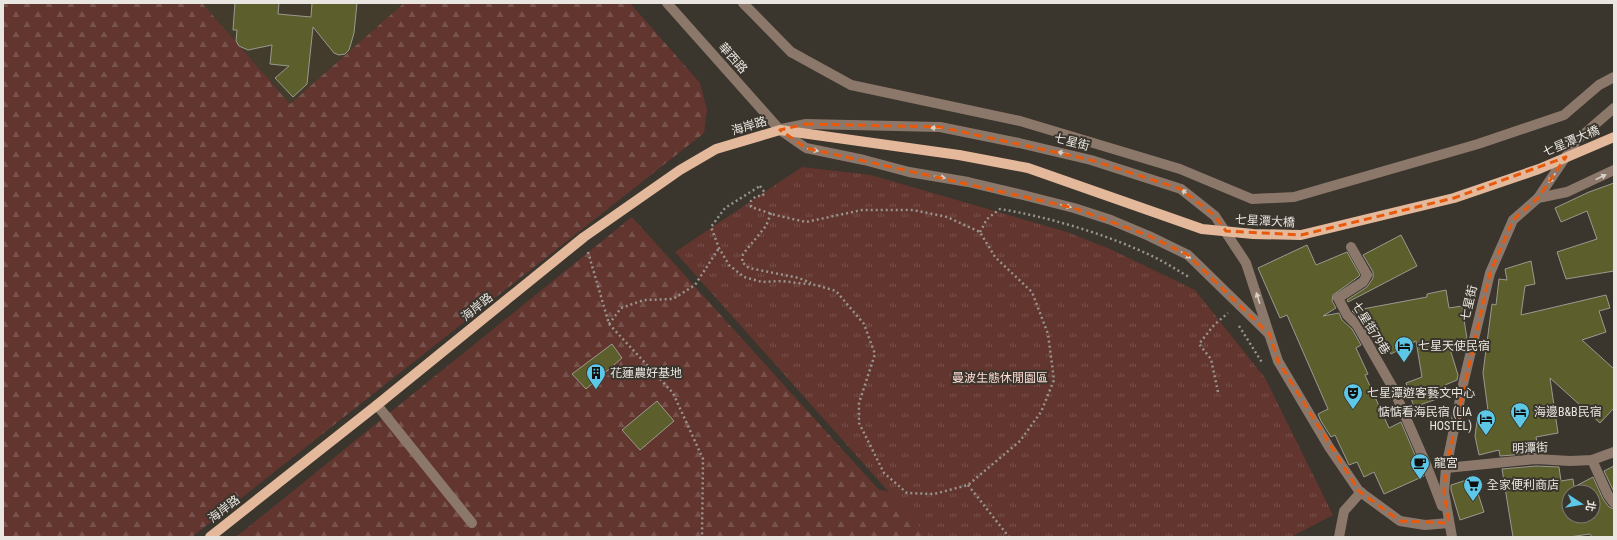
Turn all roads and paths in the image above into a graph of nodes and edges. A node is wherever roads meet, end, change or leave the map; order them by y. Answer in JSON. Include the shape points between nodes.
{"nodes":[{"id":1,"x":667,"y":3,"type":"edge"},
{"id":2,"x":743,"y":3,"type":"edge"},
{"id":3,"x":1614,"y":77,"type":"edge"},
{"id":4,"x":1614,"y":108,"type":"edge"},
{"id":5,"x":780,"y":130,"type":"junction"},
{"id":6,"x":1614,"y":137,"type":"edge"},
{"id":7,"x":1614,"y":170,"type":"edge"},
{"id":8,"x":1538,"y":198,"type":"junction"},
{"id":9,"x":771,"y":213,"type":"junction"},
{"id":10,"x":980,"y":232,"type":"junction"},
{"id":11,"x":584,"y":238,"type":"junction"},
{"id":12,"x":1351,"y":247,"type":"dead end"},
{"id":13,"x":719,"y":248,"type":"junction"},
{"id":14,"x":1193,"y":279,"type":"dead end"},
{"id":15,"x":816,"y":285,"type":"junction"},
{"id":16,"x":1225,"y":307,"type":"dead end"},
{"id":17,"x":609,"y":324,"type":"junction"},
{"id":18,"x":1270,"y":335,"type":"junction"},
{"id":19,"x":1218,"y":392,"type":"dead end"},
{"id":20,"x":378,"y":405,"type":"junction"},
{"id":21,"x":1614,"y":452,"type":"edge"},
{"id":22,"x":1592,"y":460,"type":"junction"},
{"id":23,"x":1446,"y":468,"type":"junction"},
{"id":24,"x":968,"y":485,"type":"junction"},
{"id":25,"x":1361,"y":492,"type":"junction"},
{"id":26,"x":1614,"y":503,"type":"edge"},
{"id":27,"x":472,"y":523,"type":"dead end"},
{"id":28,"x":1449,"y":523,"type":"junction"},
{"id":29,"x":210,"y":537,"type":"edge"},
{"id":30,"x":702,"y":537,"type":"edge"},
{"id":31,"x":1009,"y":537,"type":"edge"},
{"id":32,"x":1340,"y":537,"type":"edge"},
{"id":33,"x":1452,"y":537,"type":"edge"}],
"edges":[{"from":1,"to":5,"type":"street","name":"華西路"},
{"from":2,"to":3,"type":"street","via":[[791,52],[851,85],[1020,121],[1180,169],[1252,199],[1294,197],[1478,144],[1564,115],[1599,85]]},
{"from":4,"to":8,"type":"street","name":"七星街","one_way":true,"via":[[1577,140]]},
{"from":5,"to":6,"type":"main road","name":"七星潭大橋","bridge":true,"via":[[959,155],[1028,168],[1202,229],[1301,236],[1454,198],[1539,169]]},
{"from":5,"to":11,"type":"main road","name":"海岸路","via":[[716,149],[680,170]]},
{"from":5,"to":18,"type":"street","name":"七星街","one_way":true,"via":[[806,148],[1023,194],[1074,208],[1149,236],[1188,255]]},
{"from":18,"to":5,"type":"street","name":"七星街","one_way":true,"via":[[1246,263],[1215,216],[1181,189],[1091,160],[1019,142],[940,128],[806,124]]},
{"from":8,"to":7,"type":"street","one_way":true,"via":[[1568,192]]},
{"from":8,"to":23,"type":"street","name":"七星街","via":[[1513,220],[1490,273]]},
{"from":9,"to":10,"type":"path","via":[[806,222],[862,210],[913,210],[947,217]]},
{"from":9,"to":13,"type":"path","via":[[751,207],[751,201],[765,193],[760,186],[725,208],[710,227]]},
{"from":9,"to":15,"type":"path","via":[[766,226],[743,254],[742,262],[749,268],[798,278]]},
{"from":10,"to":14,"type":"path","via":[[987,219],[1000,209],[1032,214],[1104,237],[1154,257]]},
{"from":10,"to":24,"type":"path","via":[[995,256],[1032,292],[1048,334],[1054,380],[1041,412],[1020,442]]},
{"from":11,"to":17,"type":"path"},
{"from":11,"to":20,"type":"main road","name":"海岸路"},
{"from":12,"to":28,"type":"street","name":"七星街79巷","via":[[1367,275],[1363,282],[1338,298],[1347,315],[1357,325],[1393,388]]},
{"from":13,"to":15,"type":"path","via":[[729,265],[744,277],[762,282],[781,281]]},
{"from":13,"to":17,"type":"path","via":[[695,285],[672,299],[644,300],[621,308]]},
{"from":15,"to":24,"type":"path","via":[[836,291],[864,324],[875,354],[859,403],[859,423],[884,473],[907,493],[934,494]]},
{"from":16,"to":19,"type":"path","via":[[1230,312],[1214,325],[1199,344],[1211,358]]},
{"from":17,"to":30,"type":"path","via":[[673,393],[703,459]]},
{"from":18,"to":25,"type":"street","name":"七星街","via":[[1278,361],[1329,447]]},
{"from":20,"to":27,"type":"street"},
{"from":20,"to":29,"type":"main road","name":"海岸路"},
{"from":21,"to":22,"type":"street","name":"明潭街"},
{"from":22,"to":23,"type":"street","name":"明潭街","via":[[1536,459]]},
{"from":22,"to":26,"type":"street"},
{"from":23,"to":28,"type":"street","name":"七星街","via":[[1444,492]]},
{"from":24,"to":31,"type":"path"},
{"from":25,"to":28,"type":"street","name":"七星街","via":[[1400,521],[1425,525]]},
{"from":25,"to":32,"type":"street","via":[[1344,511]]},
{"from":28,"to":33,"type":"street","name":"七星街"}]}
